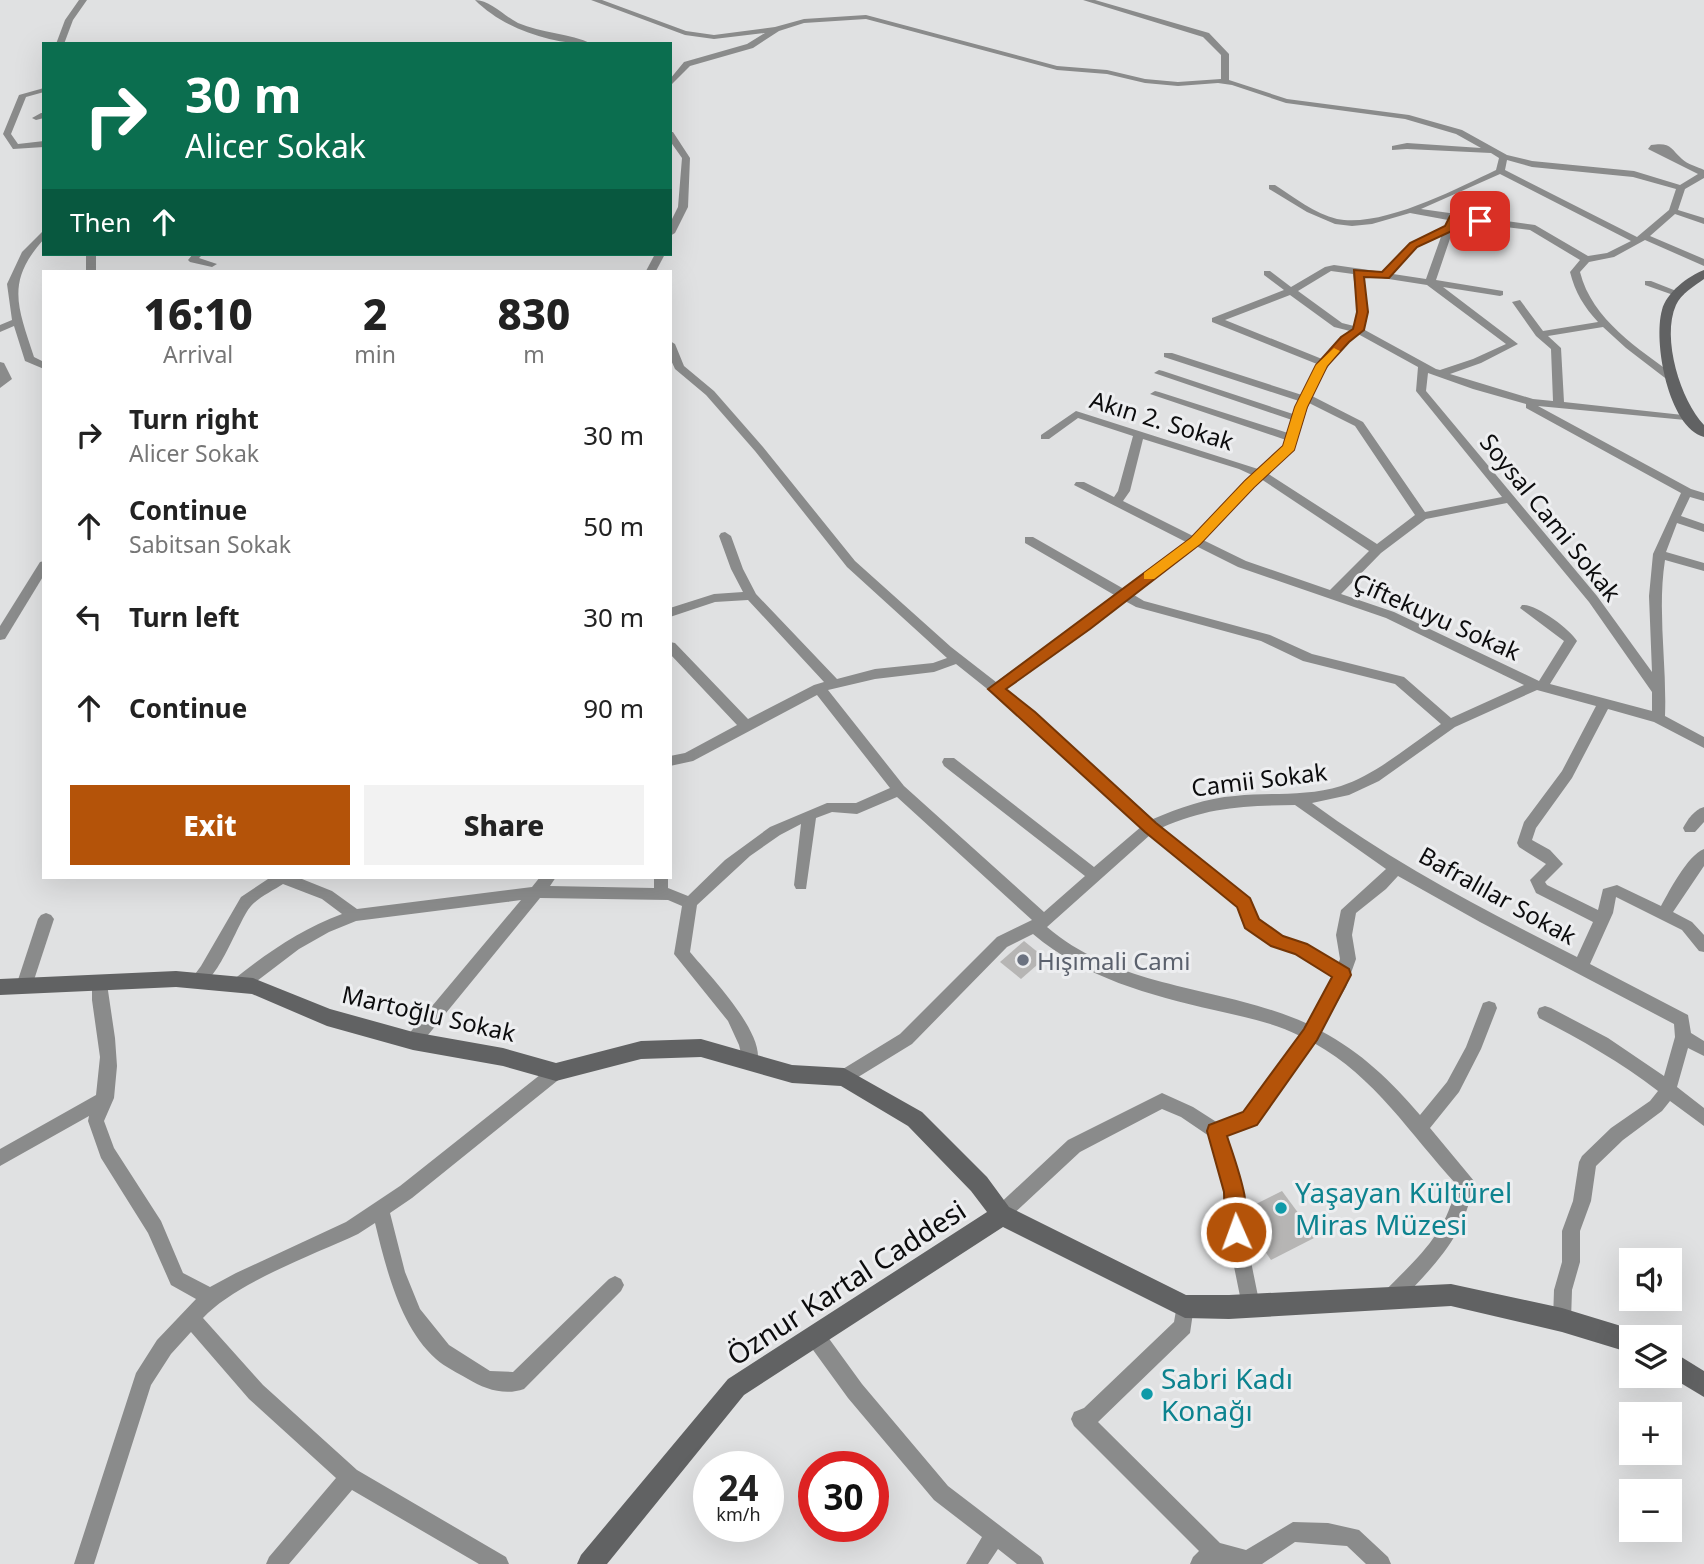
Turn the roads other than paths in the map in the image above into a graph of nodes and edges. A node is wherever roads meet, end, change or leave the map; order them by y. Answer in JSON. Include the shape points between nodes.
{"nodes":[{"id":1,"x":83,"y":0,"type":"edge"},
{"id":2,"x":479,"y":0,"type":"edge"},
{"id":3,"x":595,"y":0,"type":"edge"},
{"id":4,"x":1087,"y":0,"type":"edge"},
{"id":5,"x":776,"y":29,"type":"junction"},
{"id":6,"x":60,"y":42,"type":"edge"},
{"id":7,"x":579,"y":42,"type":"edge"},
{"id":8,"x":672,"y":82,"type":"edge"},
{"id":9,"x":1225,"y":82,"type":"junction"},
{"id":10,"x":42,"y":90,"type":"edge"},
{"id":11,"x":672,"y":137,"type":"edge"},
{"id":12,"x":42,"y":144,"type":"edge"},
{"id":13,"x":1395,"y":148,"type":"dead end"},
{"id":14,"x":1494,"y":153,"type":"junction"},
{"id":15,"x":1504,"y":158,"type":"junction"},
{"id":16,"x":1678,"y":161,"type":"dead end"},
{"id":17,"x":1500,"y":171,"type":"junction"},
{"id":18,"x":1704,"y":174,"type":"edge"},
{"id":19,"x":1272,"y":187,"type":"dead end"},
{"id":20,"x":1681,"y":188,"type":"junction"},
{"id":21,"x":1408,"y":210,"type":"junction"},
{"id":22,"x":1673,"y":211,"type":"junction"},
{"id":23,"x":1704,"y":221,"type":"edge"},
{"id":24,"x":1452,"y":223,"type":"junction"},
{"id":25,"x":672,"y":229,"type":"edge"},
{"id":26,"x":42,"y":235,"type":"edge"},
{"id":27,"x":1641,"y":239,"type":"junction"},
{"id":28,"x":196,"y":256,"type":"edge"},
{"id":29,"x":1586,"y":259,"type":"junction"},
{"id":30,"x":212,"y":263,"type":"edge"},
{"id":31,"x":1704,"y":263,"type":"edge"},
{"id":32,"x":1358,"y":273,"type":"junction"},
{"id":33,"x":1267,"y":274,"type":"dead end"},
{"id":34,"x":1704,"y":274,"type":"edge"},
{"id":35,"x":1385,"y":276,"type":"junction"},
{"id":36,"x":1430,"y":282,"type":"junction"},
{"id":37,"x":1648,"y":283,"type":"dead end"},
{"id":38,"x":1291,"y":291,"type":"junction"},
{"id":39,"x":1500,"y":293,"type":"dead end"},
{"id":40,"x":1679,"y":294,"type":"junction"},
{"id":41,"x":1517,"y":302,"type":"dead end"},
{"id":42,"x":17,"y":321,"type":"junction"},
{"id":43,"x":1605,"y":324,"type":"junction"},
{"id":44,"x":0,"y":329,"type":"edge"},
{"id":45,"x":1358,"y":330,"type":"junction"},
{"id":46,"x":1540,"y":334,"type":"junction"},
{"id":47,"x":672,"y":349,"type":"edge"},
{"id":48,"x":1168,"y":355,"type":"dead end"},
{"id":49,"x":1324,"y":363,"type":"junction"},
{"id":50,"x":0,"y":365,"type":"edge"},
{"id":51,"x":42,"y":365,"type":"edge"},
{"id":52,"x":1423,"y":366,"type":"junction"},
{"id":53,"x":1159,"y":373,"type":"dead end"},
{"id":54,"x":1440,"y":374,"type":"junction"},
{"id":55,"x":1673,"y":379,"type":"junction"},
{"id":56,"x":0,"y":384,"type":"edge"},
{"id":57,"x":1155,"y":394,"type":"dead end"},
{"id":58,"x":1515,"y":397,"type":"junction"},
{"id":59,"x":1306,"y":398,"type":"junction"},
{"id":60,"x":1559,"y":406,"type":"junction"},
{"id":61,"x":1298,"y":419,"type":"junction"},
{"id":62,"x":1692,"y":419,"type":"junction"},
{"id":63,"x":1704,"y":433,"type":"edge"},
{"id":64,"x":1139,"y":434,"type":"junction"},
{"id":65,"x":1045,"y":437,"type":"dead end"},
{"id":66,"x":1292,"y":438,"type":"junction"},
{"id":67,"x":1260,"y":474,"type":"junction"},
{"id":68,"x":1080,"y":485,"type":"dead end"},
{"id":69,"x":1687,"y":492,"type":"junction"},
{"id":70,"x":1704,"y":497,"type":"edge"},
{"id":71,"x":1510,"y":499,"type":"junction"},
{"id":72,"x":1116,"y":502,"type":"junction"},
{"id":73,"x":1422,"y":516,"type":"junction"},
{"id":74,"x":1675,"y":518,"type":"junction"},
{"id":75,"x":1704,"y":528,"type":"edge"},
{"id":76,"x":726,"y":536,"type":"dead end"},
{"id":77,"x":1029,"y":540,"type":"dead end"},
{"id":78,"x":1195,"y":541,"type":"junction"},
{"id":79,"x":1377,"y":550,"type":"junction"},
{"id":80,"x":1659,"y":554,"type":"junction"},
{"id":81,"x":1704,"y":567,"type":"edge"},
{"id":82,"x":42,"y":568,"type":"edge"},
{"id":83,"x":1332,"y":595,"type":"junction"},
{"id":84,"x":751,"y":596,"type":"junction"},
{"id":85,"x":1125,"y":596,"type":"junction"},
{"id":86,"x":21,"y":601,"type":"junction"},
{"id":87,"x":1526,"y":608,"type":"dead end"},
{"id":88,"x":0,"y":612,"type":"edge"},
{"id":89,"x":672,"y":612,"type":"edge"},
{"id":90,"x":0,"y":636,"type":"edge"},
{"id":91,"x":672,"y":648,"type":"edge"},
{"id":92,"x":957,"y":659,"type":"junction"},
{"id":93,"x":834,"y":684,"type":"junction"},
{"id":94,"x":1539,"y":686,"type":"junction"},
{"id":95,"x":819,"y":688,"type":"junction"},
{"id":96,"x":995,"y":689,"type":"junction"},
{"id":97,"x":1660,"y":693,"type":"junction"},
{"id":98,"x":1604,"y":704,"type":"junction"},
{"id":99,"x":1658,"y":718,"type":"junction"},
{"id":100,"x":1450,"y":723,"type":"junction"},
{"id":101,"x":747,"y":727,"type":"junction"},
{"id":102,"x":1704,"y":743,"type":"edge"},
{"id":103,"x":672,"y":761,"type":"edge"},
{"id":104,"x":949,"y":762,"type":"dead end"},
{"id":105,"x":900,"y":790,"type":"junction"},
{"id":106,"x":1298,"y":800,"type":"junction"},
{"id":107,"x":1704,"y":812,"type":"edge"},
{"id":108,"x":809,"y":815,"type":"junction"},
{"id":109,"x":1151,"y":827,"type":"junction"},
{"id":110,"x":1690,"y":828,"type":"dead end"},
{"id":111,"x":1701,"y":863,"type":"edge"},
{"id":112,"x":1398,"y":866,"type":"junction"},
{"id":113,"x":1095,"y":876,"type":"junction"},
{"id":114,"x":288,"y":879,"type":"edge"},
{"id":115,"x":292,"y":879,"type":"edge"},
{"id":116,"x":548,"y":879,"type":"edge"},
{"id":117,"x":662,"y":879,"type":"edge"},
{"id":118,"x":801,"y":885,"type":"dead end"},
{"id":119,"x":538,"y":892,"type":"junction"},
{"id":120,"x":661,"y":894,"type":"junction"},
{"id":121,"x":690,"y":902,"type":"junction"},
{"id":122,"x":1664,"y":914,"type":"junction"},
{"id":123,"x":355,"y":915,"type":"junction"},
{"id":124,"x":46,"y":919,"type":"dead end"},
{"id":125,"x":1602,"y":919,"type":"junction"},
{"id":126,"x":1040,"y":923,"type":"junction"},
{"id":127,"x":1704,"y":946,"type":"edge"},
{"id":128,"x":1581,"y":966,"type":"junction"},
{"id":129,"x":1343,"y":975,"type":"junction"},
{"id":130,"x":198,"y":981,"type":"junction"},
{"id":131,"x":100,"y":982,"type":"junction"},
{"id":132,"x":239,"y":985,"type":"junction"},
{"id":133,"x":23,"y":986,"type":"junction"},
{"id":134,"x":0,"y":987,"type":"edge"},
{"id":135,"x":1489,"y":1007,"type":"dead end"},
{"id":136,"x":1545,"y":1013,"type":"dead end"},
{"id":137,"x":1683,"y":1028,"type":"junction"},
{"id":138,"x":1311,"y":1034,"type":"junction"},
{"id":139,"x":413,"y":1041,"type":"junction"},
{"id":140,"x":1704,"y":1049,"type":"edge"},
{"id":141,"x":750,"y":1061,"type":"junction"},
{"id":142,"x":556,"y":1072,"type":"junction"},
{"id":143,"x":844,"y":1077,"type":"junction"},
{"id":144,"x":1668,"y":1091,"type":"junction"},
{"id":145,"x":106,"y":1098,"type":"junction"},
{"id":146,"x":1704,"y":1118,"type":"edge"},
{"id":147,"x":1419,"y":1129,"type":"junction"},
{"id":148,"x":1216,"y":1131,"type":"junction"},
{"id":149,"x":0,"y":1157,"type":"edge"},
{"id":150,"x":380,"y":1209,"type":"junction"},
{"id":151,"x":1001,"y":1213,"type":"junction"},
{"id":152,"x":615,"y":1285,"type":"dead end"},
{"id":153,"x":211,"y":1297,"type":"junction"},
{"id":154,"x":1390,"y":1299,"type":"junction"},
{"id":155,"x":1185,"y":1306,"type":"junction"},
{"id":156,"x":1251,"y":1306,"type":"junction"},
{"id":157,"x":191,"y":1318,"type":"junction"},
{"id":158,"x":1562,"y":1320,"type":"junction"},
{"id":159,"x":815,"y":1336,"type":"junction"},
{"id":160,"x":1619,"y":1337,"type":"edge"},
{"id":161,"x":1682,"y":1370,"type":"edge"},
{"id":162,"x":1704,"y":1385,"type":"edge"},
{"id":163,"x":349,"y":1477,"type":"junction"},
{"id":164,"x":996,"y":1534,"type":"junction"},
{"id":165,"x":1207,"y":1558,"type":"edge"},
{"id":166,"x":83,"y":1564,"type":"edge"},
{"id":167,"x":276,"y":1564,"type":"edge"},
{"id":168,"x":499,"y":1564,"type":"edge"},
{"id":169,"x":590,"y":1564,"type":"edge"},
{"id":170,"x":976,"y":1564,"type":"edge"},
{"id":171,"x":1034,"y":1564,"type":"edge"},
{"id":172,"x":1381,"y":1564,"type":"edge"}],
"edges":[{"from":1,"to":6,"type":"street","via":[[75,7]]},
{"from":2,"to":7,"type":"street","via":[[522,29]]},
{"from":3,"to":5,"type":"street","via":[[685,33],[714,37]]},
{"from":4,"to":9,"type":"street","via":[[1206,36],[1225,54]]},
{"from":5,"to":8,"type":"street","via":[[750,46],[687,64]]},
{"from":5,"to":9,"type":"street","via":[[804,21],[866,17],[1057,68],[1178,84]]},
{"from":9,"to":14,"type":"street","via":[[1286,101],[1434,124],[1459,132]]},
{"from":10,"to":12,"type":"street","via":[[23,95],[7,134],[16,147]]},
{"from":11,"to":25,"type":"street","via":[[685,158],[683,207]]},
{"from":13,"to":14,"type":"street"},
{"from":14,"to":15,"type":"street"},
{"from":15,"to":17,"type":"street"},
{"from":15,"to":20,"type":"street","via":[[1634,174]]},
{"from":16,"to":18,"type":"street"},
{"from":17,"to":21,"type":"street"},
{"from":17,"to":27,"type":"street"},
{"from":18,"to":20,"type":"street"},
{"from":19,"to":21,"type":"street","via":[[1336,221],[1366,222]]},
{"from":20,"to":22,"type":"street"},
{"from":21,"to":24,"type":"street"},
{"from":22,"to":23,"type":"street"},
{"from":22,"to":27,"type":"street"},
{"from":24,"to":29,"type":"street","via":[[1532,227]]},
{"from":24,"to":35,"type":"street","via":[[1414,245]]},
{"from":24,"to":36,"type":"street"},
{"from":26,"to":42,"type":"street","via":[[27,252],[12,284]]},
{"from":27,"to":29,"type":"street","via":[[1601,260]]},
{"from":27,"to":31,"type":"street"},
{"from":28,"to":30,"type":"street","via":[[193,260]]},
{"from":29,"to":43,"type":"street","via":[[1575,272],[1576,286]]},
{"from":32,"to":35,"type":"street"},
{"from":32,"to":38,"type":"street","via":[[1328,269]]},
{"from":32,"to":45,"type":"street","via":[[1363,312]]},
{"from":33,"to":38,"type":"street"},
{"from":34,"to":40,"type":"street"},
{"from":35,"to":36,"type":"street"},
{"from":36,"to":39,"type":"street"},
{"from":36,"to":54,"type":"street","via":[[1513,344]]},
{"from":37,"to":40,"type":"street"},
{"from":38,"to":45,"type":"street","via":[[1338,325]]},
{"from":38,"to":49,"type":"street","via":[[1216,320]]},
{"from":40,"to":55,"type":"street","via":[[1667,315]]},
{"from":41,"to":46,"type":"street"},
{"from":42,"to":44,"type":"street"},
{"from":42,"to":51,"type":"street","via":[[29,359]]},
{"from":43,"to":46,"type":"street"},
{"from":43,"to":55,"type":"street"},
{"from":45,"to":49,"type":"street"},
{"from":45,"to":52,"type":"street"},
{"from":46,"to":60,"type":"street","via":[[1556,348]]},
{"from":47,"to":92,"type":"street","via":[[679,367],[710,393],[851,564]]},
{"from":48,"to":59,"type":"street"},
{"from":49,"to":59,"type":"street"},
{"from":50,"to":56,"type":"street","via":[[7,379]]},
{"from":52,"to":54,"type":"street"},
{"from":52,"to":71,"type":"street","name":"Soysal Cami Sokak","via":[[1421,391]]},
{"from":53,"to":61,"type":"street"},
{"from":54,"to":58,"type":"street"},
{"from":55,"to":62,"type":"street","via":[[1682,407]]},
{"from":57,"to":66,"type":"street"},
{"from":58,"to":60,"type":"street"},
{"from":58,"to":69,"type":"street"},
{"from":59,"to":61,"type":"street"},
{"from":59,"to":73,"type":"street","via":[[1359,424]]},
{"from":60,"to":62,"type":"street"},
{"from":61,"to":66,"type":"street"},
{"from":62,"to":63,"type":"street"},
{"from":64,"to":65,"type":"street","name":"Akın 2. Sokak","via":[[1076,414]]},
{"from":64,"to":67,"type":"street","name":"Akın 2. Sokak"},
{"from":64,"to":72,"type":"street","via":[[1124,491]]},
{"from":66,"to":67,"type":"street","via":[[1289,447]]},
{"from":67,"to":78,"type":"street"},
{"from":67,"to":79,"type":"street","name":"Akın 2. Sokak"},
{"from":68,"to":72,"type":"street","name":"Çiftekuyu Sokak"},
{"from":69,"to":70,"type":"street"},
{"from":69,"to":74,"type":"street"},
{"from":71,"to":73,"type":"street"},
{"from":71,"to":97,"type":"street","name":"Soysal Cami Sokak","via":[[1593,599]]},
{"from":72,"to":78,"type":"street","name":"Çiftekuyu Sokak"},
{"from":73,"to":79,"type":"street"},
{"from":74,"to":75,"type":"street"},
{"from":74,"to":80,"type":"street"},
{"from":76,"to":84,"type":"street"},
{"from":77,"to":85,"type":"street"},
{"from":78,"to":83,"type":"street","name":"Çiftekuyu Sokak","via":[[1275,577]]},
{"from":78,"to":85,"type":"street"},
{"from":79,"to":83,"type":"street"},
{"from":80,"to":81,"type":"street"},
{"from":80,"to":97,"type":"street"},
{"from":82,"to":86,"type":"street"},
{"from":83,"to":94,"type":"street","name":"Çiftekuyu Sokak","via":[[1390,615]]},
{"from":84,"to":89,"type":"street","via":[[714,598]]},
{"from":84,"to":93,"type":"street"},
{"from":85,"to":96,"type":"street"},
{"from":85,"to":100,"type":"street","via":[[1265,638],[1308,658],[1399,680]]},
{"from":86,"to":88,"type":"street"},
{"from":86,"to":90,"type":"street"},
{"from":87,"to":94,"type":"street","via":[[1572,641]]},
{"from":91,"to":101,"type":"street"},
{"from":92,"to":93,"type":"street"},
{"from":92,"to":96,"type":"street"},
{"from":93,"to":95,"type":"street"},
{"from":94,"to":98,"type":"street","name":"Çiftekuyu Sokak"},
{"from":94,"to":100,"type":"street","name":"Camii Sokak"},
{"from":95,"to":101,"type":"street"},
{"from":95,"to":105,"type":"street"},
{"from":96,"to":109,"type":"street"},
{"from":97,"to":99,"type":"street"},
{"from":98,"to":99,"type":"street","name":"Çiftekuyu Sokak"},
{"from":98,"to":125,"type":"street","via":[[1567,774],[1529,826],[1524,843],[1556,864],[1537,880],[1541,888]]},
{"from":99,"to":102,"type":"street","name":"Çiftekuyu Sokak"},
{"from":100,"to":106,"type":"street","name":"Camii Sokak","via":[[1374,777],[1345,791]]},
{"from":101,"to":103,"type":"street"},
{"from":104,"to":113,"type":"street"},
{"from":105,"to":108,"type":"street","via":[[857,809],[832,807]]},
{"from":105,"to":126,"type":"street"},
{"from":106,"to":109,"type":"street","name":"Camii Sokak","via":[[1234,801],[1185,811]]},
{"from":106,"to":112,"type":"street","name":"Bafralılar Sokak","via":[[1340,834]]},
{"from":107,"to":110,"type":"street"},
{"from":108,"to":118,"type":"street"},
{"from":108,"to":121,"type":"street","via":[[784,824],[728,864]]},
{"from":109,"to":113,"type":"street","name":"Camii Sokak"},
{"from":109,"to":129,"type":"street","via":[[1244,903],[1252,923]]},
{"from":111,"to":122,"type":"street"},
{"from":112,"to":128,"type":"street","name":"Bafralılar Sokak","via":[[1503,929]]},
{"from":112,"to":129,"type":"street","via":[[1349,910],[1344,935],[1348,959]]},
{"from":113,"to":126,"type":"street","name":"Camii Sokak"},
{"from":114,"to":130,"type":"street","via":[[246,901]]},
{"from":115,"to":123,"type":"street"},
{"from":116,"to":119,"type":"street"},
{"from":117,"to":120,"type":"street"},
{"from":119,"to":120,"type":"street"},
{"from":119,"to":123,"type":"street"},
{"from":119,"to":139,"type":"street"},
{"from":120,"to":121,"type":"street"},
{"from":121,"to":141,"type":"street","via":[[682,954],[733,1011]]},
{"from":122,"to":125,"type":"street","via":[[1617,891],[1608,893]]},
{"from":122,"to":127,"type":"street","via":[[1687,926]]},
{"from":123,"to":132,"type":"street","via":[[328,924],[273,956]]},
{"from":124,"to":133,"type":"street"},
{"from":125,"to":128,"type":"street"},
{"from":126,"to":138,"type":"street","via":[[1055,946],[1098,969],[1155,989],[1270,1016]]},
{"from":126,"to":143,"type":"street","name":"Camii Sokak","via":[[1002,942],[906,1039]]},
{"from":128,"to":137,"type":"street","name":"Bafralılar Sokak"},
{"from":129,"to":138,"type":"street"},
{"from":130,"to":131,"type":"street","name":"Martoğlu Sokak"},
{"from":130,"to":132,"type":"street","name":"Martoğlu Sokak"},
{"from":131,"to":133,"type":"street","name":"Martoğlu Sokak"},
{"from":131,"to":145,"type":"street","via":[[98,1005],[108,1046]]},
{"from":132,"to":139,"type":"street","name":"Martoğlu Sokak","via":[[253,986],[327,1017]]},
{"from":133,"to":134,"type":"street","name":"Martoğlu Sokak"},
{"from":135,"to":147,"type":"street","via":[[1474,1049]]},
{"from":136,"to":144,"type":"street","via":[[1637,1065]]},
{"from":137,"to":140,"type":"street","name":"Bafralılar Sokak"},
{"from":137,"to":144,"type":"street"},
{"from":138,"to":147,"type":"street","via":[[1354,1060]]},
{"from":138,"to":148,"type":"street","via":[[1250,1119]]},
{"from":139,"to":142,"type":"street","name":"Martoğlu Sokak"},
{"from":141,"to":142,"type":"street","via":[[701,1048],[641,1050]]},
{"from":141,"to":143,"type":"street","via":[[793,1074]]},
{"from":142,"to":150,"type":"street"},
{"from":143,"to":151,"type":"street","via":[[915,1119]]},
{"from":144,"to":146,"type":"street"},
{"from":144,"to":158,"type":"street","via":[[1588,1162],[1572,1231]]},
{"from":145,"to":149,"type":"street"},
{"from":145,"to":153,"type":"street","via":[[96,1121],[107,1152],[155,1227],[177,1279]]},
{"from":147,"to":154,"type":"street","via":[[1465,1181],[1463,1205],[1452,1231]]},
{"from":148,"to":151,"type":"street","via":[[1162,1101],[1074,1146]]},
{"from":148,"to":156,"type":"street","via":[[1234,1192],[1236,1232]]},
{"from":150,"to":152,"type":"street","via":[[413,1315],[442,1352],[487,1380],[517,1382]]},
{"from":150,"to":153,"type":"street","via":[[352,1228]]},
{"from":151,"to":155,"type":"street"},
{"from":151,"to":159,"type":"street","name":"Öznur Kartal Caddesi","via":[[988,1226]]},
{"from":153,"to":157,"type":"street"},
{"from":154,"to":156,"type":"street"},
{"from":154,"to":158,"type":"street","via":[[1451,1295]]},
{"from":155,"to":156,"type":"street"},
{"from":155,"to":165,"type":"street","via":[[1183,1326],[1091,1415],[1081,1419]]},
{"from":157,"to":163,"type":"street","via":[[256,1392]]},
{"from":157,"to":166,"type":"street","via":[[164,1347],[143,1380]]},
{"from":158,"to":160,"type":"street"},
{"from":159,"to":164,"type":"street","via":[[941,1493]]},
{"from":159,"to":169,"type":"street","name":"Öznur Kartal Caddesi","via":[[736,1387]]},
{"from":161,"to":162,"type":"street"},
{"from":163,"to":167,"type":"street"},
{"from":163,"to":168,"type":"street"},
{"from":164,"to":170,"type":"street"},
{"from":164,"to":171,"type":"street"},
{"from":165,"to":172,"type":"street","via":[[1248,1561],[1293,1532],[1328,1533],[1352,1537]]}]}
